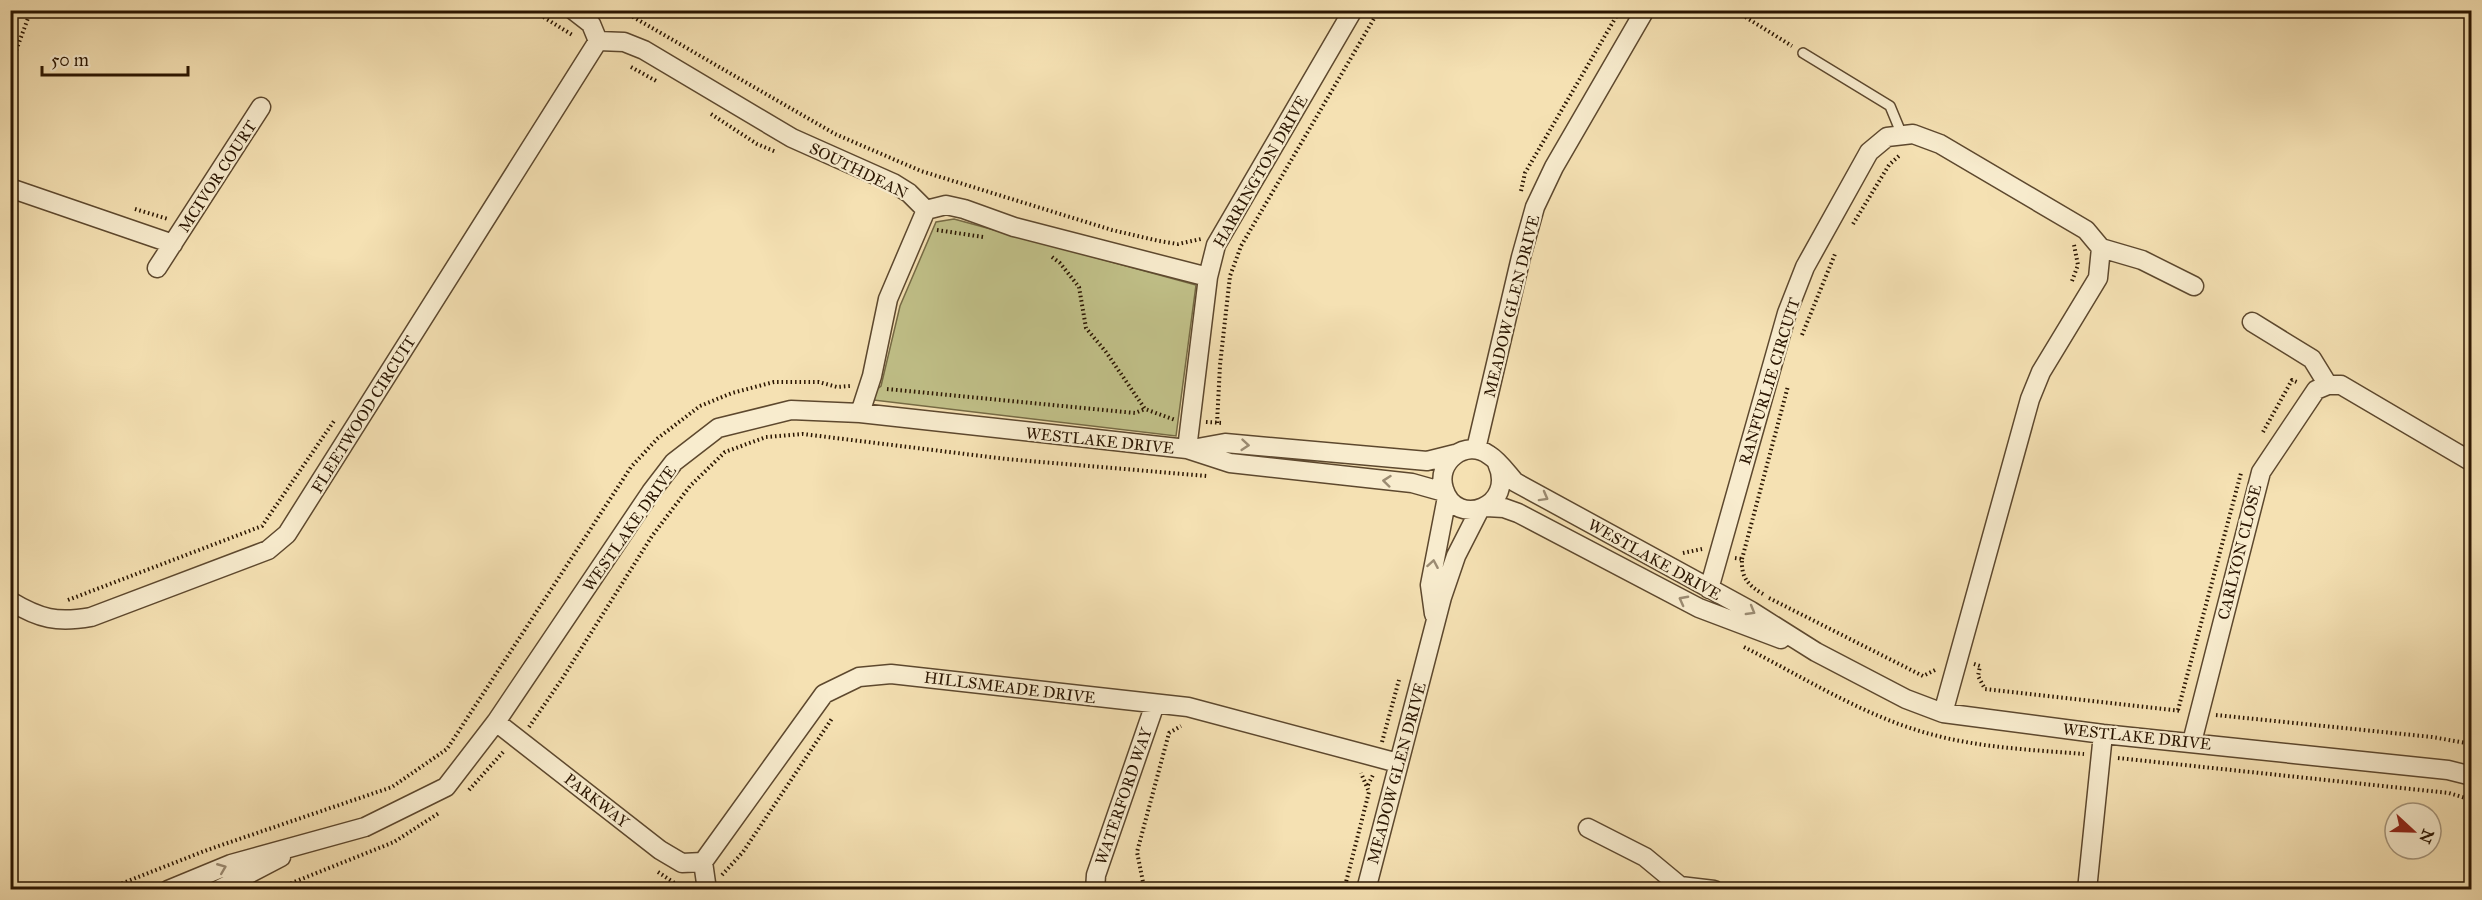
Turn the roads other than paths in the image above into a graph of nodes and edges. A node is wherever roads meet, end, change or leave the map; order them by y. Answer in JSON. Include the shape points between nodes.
{"nodes":[{"id":1,"x":573,"y":10,"type":"edge"},
{"id":2,"x":1353,"y":10,"type":"edge"},
{"id":3,"x":1645,"y":10,"type":"edge"},
{"id":4,"x":598,"y":41,"type":"junction"},
{"id":5,"x":1803,"y":53,"type":"road end"},
{"id":6,"x":261,"y":107,"type":"dead end"},
{"id":7,"x":1904,"y":144,"type":"junction"},
{"id":8,"x":10,"y":189,"type":"edge"},
{"id":9,"x":926,"y":210,"type":"junction"},
{"id":10,"x":172,"y":244,"type":"junction"},
{"id":11,"x":2102,"y":248,"type":"junction"},
{"id":12,"x":157,"y":268,"type":"dead end"},
{"id":13,"x":1208,"y":277,"type":"junction"},
{"id":14,"x":2194,"y":286,"type":"dead end"},
{"id":15,"x":2252,"y":322,"type":"dead end"},
{"id":16,"x":2322,"y":387,"type":"junction"},
{"id":17,"x":860,"y":413,"type":"junction"},
{"id":18,"x":1476,"y":449,"type":"junction"},
{"id":19,"x":1187,"y":450,"type":"junction"},
{"id":20,"x":1455,"y":454,"type":"junction"},
{"id":21,"x":2472,"y":462,"type":"edge"},
{"id":22,"x":1497,"y":463,"type":"junction"},
{"id":23,"x":1446,"y":495,"type":"junction"},
{"id":24,"x":1483,"y":508,"type":"junction"},
{"id":25,"x":1709,"y":589,"type":"junction"},
{"id":26,"x":10,"y":601,"type":"edge"},
{"id":27,"x":1435,"y":622,"type":"junction"},
{"id":28,"x":1816,"y":652,"type":"junction"},
{"id":29,"x":1152,"y":712,"type":"junction"},
{"id":30,"x":1943,"y":713,"type":"junction"},
{"id":31,"x":496,"y":722,"type":"junction"},
{"id":32,"x":2103,"y":734,"type":"junction"},
{"id":33,"x":2192,"y":742,"type":"junction"},
{"id":34,"x":1398,"y":763,"type":"junction"},
{"id":35,"x":2472,"y":776,"type":"edge"},
{"id":36,"x":1588,"y":828,"type":"dead end"},
{"id":37,"x":309,"y":841,"type":"junction"},
{"id":38,"x":703,"y":861,"type":"junction"},
{"id":39,"x":710,"y":886,"type":"edge"},
{"id":40,"x":1678,"y":888,"type":"edge"},
{"id":41,"x":168,"y":890,"type":"edge"},
{"id":42,"x":218,"y":890,"type":"edge"},
{"id":43,"x":1095,"y":890,"type":"edge"},
{"id":44,"x":1366,"y":890,"type":"edge"},
{"id":45,"x":1714,"y":890,"type":"edge"},
{"id":46,"x":2087,"y":890,"type":"edge"}],
"edges":[{"from":1,"to":4,"type":"street","via":[[591,24]]},
{"from":2,"to":13,"type":"street","name":"HARRINGTON DRIVE","via":[[1218,241]]},
{"from":3,"to":18,"type":"street","name":"MEADOW GLEN DRIVE","via":[[1535,207]]},
{"from":4,"to":9,"type":"street","name":"SOUTHDEAN","via":[[624,42],[644,50],[792,138],[893,183]]},
{"from":4,"to":26,"type":"street","name":"FLEETWOOD CIRCUIT","via":[[287,534],[268,550],[92,618],[66,622],[34,615]]},
{"from":5,"to":7,"type":"lane","via":[[1890,106]]},
{"from":6,"to":10,"type":"street","name":"MCIVOR COURT"},
{"from":7,"to":11,"type":"street","via":[[1912,134],[1940,144],[2086,230]]},
{"from":7,"to":25,"type":"street","name":"RANFURLIE CIRCUIT","via":[[1887,137],[1869,152],[1805,267],[1787,313]]},
{"from":8,"to":10,"type":"street","name":"MCIVOR COURT"},
{"from":9,"to":13,"type":"street","name":"SOUTHDEAN","via":[[946,205],[964,209],[1025,230]]},
{"from":9,"to":17,"type":"street","via":[[888,299]]},
{"from":10,"to":12,"type":"street","name":"MCIVOR COURT"},
{"from":11,"to":14,"type":"street","via":[[2142,260]]},
{"from":11,"to":30,"type":"street","via":[[2098,278],[2041,372],[2030,399]]},
{"from":13,"to":19,"type":"street","name":"HARRINGTON DRIVE"},
{"from":15,"to":16,"type":"street","via":[[2312,359]]},
{"from":16,"to":21,"type":"street","via":[[2341,385]]},
{"from":16,"to":33,"type":"street","name":"CARLYON CLOSE","via":[[2260,472]]},
{"from":17,"to":19,"type":"street","name":"WESTLAKE DRIVE"},
{"from":17,"to":31,"type":"street","name":"WESTLAKE DRIVE","via":[[791,410],[718,428],[674,462]]},
{"from":18,"to":20,"type":"street"},
{"from":18,"to":22,"type":"street"},
{"from":19,"to":20,"type":"street","name":"WESTLAKE DRIVE","one_way":true,"via":[[1225,443],[1427,461]]},
{"from":23,"to":19,"type":"street","name":"WESTLAKE DRIVE","one_way":true,"via":[[1412,483],[1230,463]]},
{"from":20,"to":23,"type":"street","via":[[1444,467],[1442,484]]},
{"from":22,"to":24,"type":"street","via":[[1501,472],[1500,492]]},
{"from":22,"to":25,"type":"street","name":"WESTLAKE DRIVE","one_way":true,"via":[[1515,482]]},
{"from":23,"to":24,"type":"street","via":[[1462,508]]},
{"from":27,"to":23,"type":"street","name":"MEADOW GLEN DRIVE","one_way":true,"via":[[1430,585]]},
{"from":24,"to":27,"type":"street","name":"MEADOW GLEN DRIVE","via":[[1456,556]]},
{"from":28,"to":24,"type":"street","name":"WESTLAKE DRIVE","one_way":true,"via":[[1699,608],[1518,513]]},
{"from":25,"to":28,"type":"street","name":"WESTLAKE DRIVE","one_way":true},
{"from":27,"to":34,"type":"street","name":"MEADOW GLEN DRIVE"},
{"from":28,"to":30,"type":"street","name":"WESTLAKE DRIVE","via":[[1906,699]]},
{"from":29,"to":34,"type":"street","name":"HILLSMEADE DRIVE","via":[[1188,707]]},
{"from":29,"to":38,"type":"street","name":"HILLSMEADE DRIVE","via":[[891,674],[859,677],[824,694]]},
{"from":29,"to":43,"type":"street","name":"WATERFORD WAY","via":[[1096,876]]},
{"from":30,"to":32,"type":"street","name":"WESTLAKE DRIVE"},
{"from":31,"to":37,"type":"street","name":"WESTLAKE DRIVE","via":[[446,787],[365,827]]},
{"from":31,"to":38,"type":"street","name":"PARKWAY","via":[[511,744],[660,850],[682,863]]},
{"from":32,"to":33,"type":"street","name":"WESTLAKE DRIVE"},
{"from":32,"to":46,"type":"street"},
{"from":33,"to":35,"type":"street","name":"WESTLAKE DRIVE","via":[[2448,770]]},
{"from":34,"to":44,"type":"street","name":"MEADOW GLEN DRIVE"},
{"from":36,"to":40,"type":"street","via":[[1645,857]]},
{"from":41,"to":37,"type":"street","name":"WESTLAKE DRIVE","one_way":true,"via":[[231,864]]},
{"from":37,"to":42,"type":"street","name":"WESTLAKE DRIVE"},
{"from":38,"to":39,"type":"street"},
{"from":40,"to":45,"type":"street"}]}
